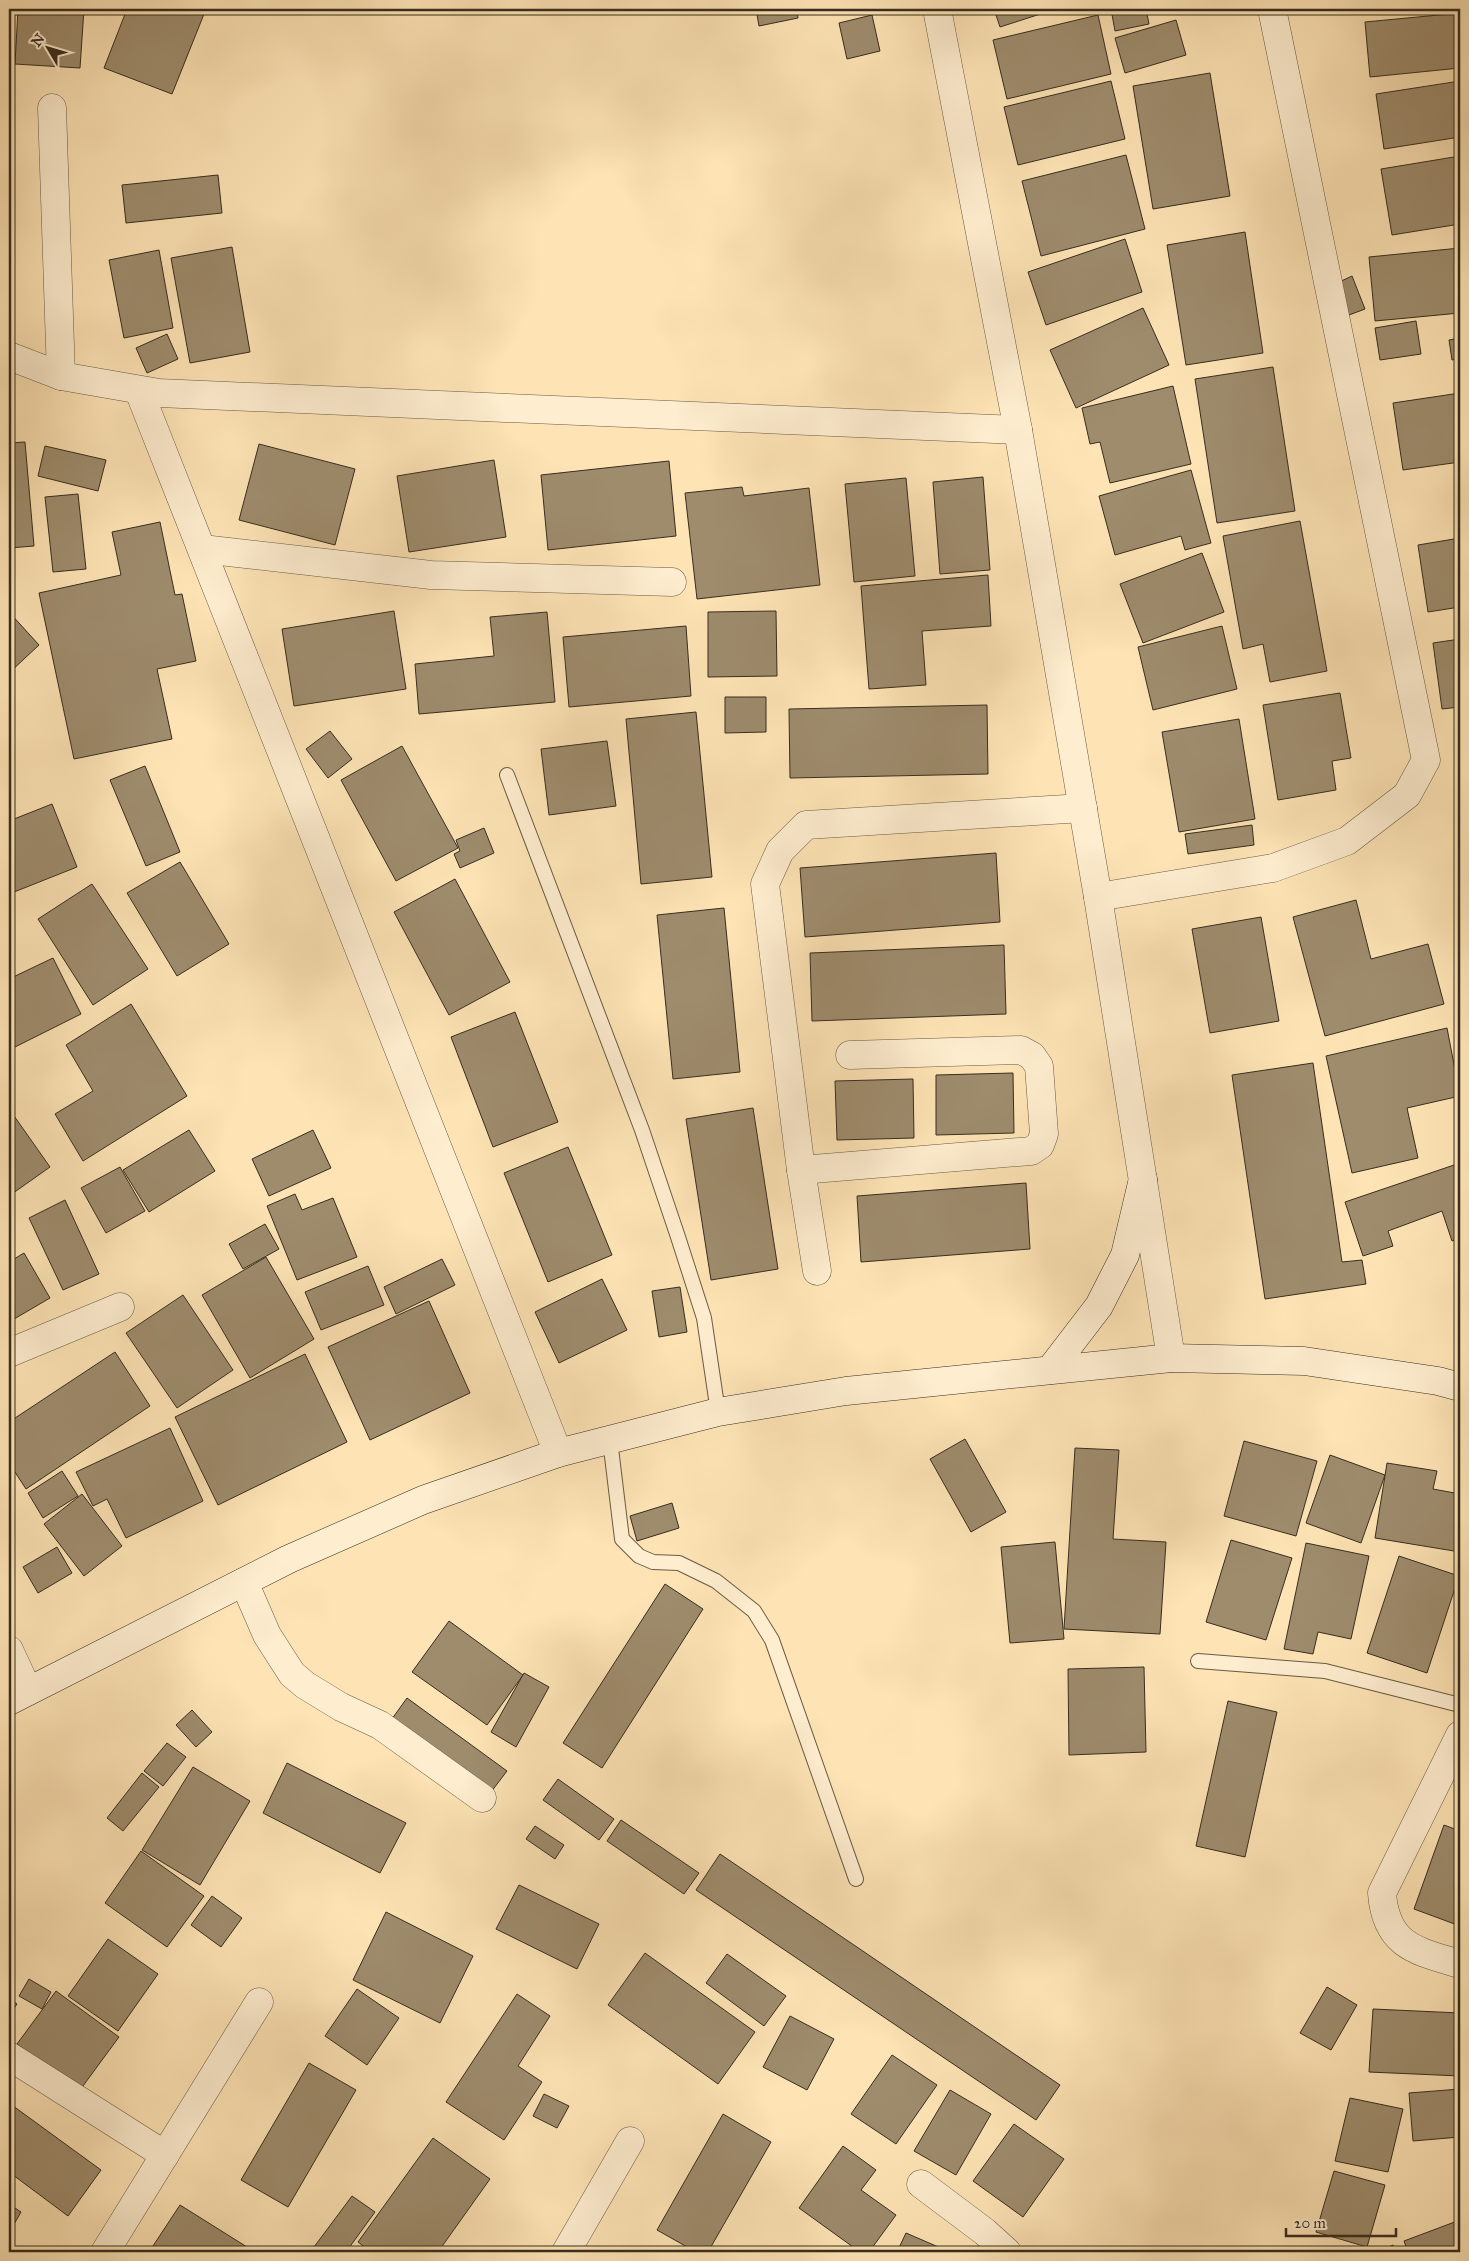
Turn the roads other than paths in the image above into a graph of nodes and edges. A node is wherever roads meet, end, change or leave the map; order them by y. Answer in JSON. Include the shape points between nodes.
{"nodes":[{"id":1,"x":937,"y":9,"type":"edge"},
{"id":2,"x":1272,"y":9,"type":"edge"},
{"id":3,"x":52,"y":108,"type":"dead end"},
{"id":4,"x":9,"y":356,"type":"edge"},
{"id":5,"x":61,"y":376,"type":"junction"},
{"id":6,"x":139,"y":391,"type":"junction"},
{"id":7,"x":1018,"y":430,"type":"junction"},
{"id":8,"x":202,"y":549,"type":"junction"},
{"id":9,"x":672,"y":582,"type":"dead end"},
{"id":10,"x":507,"y":775,"type":"dead end"},
{"id":11,"x":1083,"y":808,"type":"junction"},
{"id":12,"x":1098,"y":898,"type":"junction"},
{"id":13,"x":850,"y":1055,"type":"dead end"},
{"id":14,"x":801,"y":1170,"type":"junction"},
{"id":15,"x":1143,"y":1179,"type":"junction"},
{"id":16,"x":816,"y":1271,"type":"dead end"},
{"id":17,"x":120,"y":1307,"type":"dead end"},
{"id":18,"x":9,"y":1354,"type":"edge"},
{"id":19,"x":1171,"y":1358,"type":"junction"},
{"id":20,"x":1050,"y":1370,"type":"junction"},
{"id":21,"x":1460,"y":1387,"type":"edge"},
{"id":22,"x":718,"y":1412,"type":"junction"},
{"id":23,"x":610,"y":1440,"type":"junction"},
{"id":24,"x":558,"y":1453,"type":"junction"},
{"id":25,"x":244,"y":1582,"type":"junction"},
{"id":26,"x":9,"y":1650,"type":"edge"},
{"id":27,"x":1198,"y":1661,"type":"dead end"},
{"id":28,"x":19,"y":1696,"type":"edge"},
{"id":29,"x":1460,"y":1705,"type":"edge"},
{"id":30,"x":1460,"y":1735,"type":"edge"},
{"id":31,"x":482,"y":1798,"type":"dead end"},
{"id":32,"x":856,"y":1879,"type":"dead end"},
{"id":33,"x":1460,"y":1964,"type":"edge"},
{"id":34,"x":259,"y":2002,"type":"dead end"},
{"id":35,"x":9,"y":2056,"type":"edge"},
{"id":36,"x":630,"y":2141,"type":"dead end"},
{"id":37,"x":165,"y":2155,"type":"junction"},
{"id":38,"x":921,"y":2184,"type":"dead end"},
{"id":39,"x":106,"y":2252,"type":"edge"},
{"id":40,"x":566,"y":2252,"type":"edge"},
{"id":41,"x":1007,"y":2252,"type":"edge"}],
"edges":[{"from":1,"to":7,"type":"street"},
{"from":2,"to":12,"type":"street","via":[[1426,760],[1407,795],[1347,841],[1273,868]]},
{"from":3,"to":5,"type":"street"},
{"from":4,"to":5,"type":"street"},
{"from":5,"to":6,"type":"street"},
{"from":6,"to":7,"type":"street"},
{"from":6,"to":8,"type":"street"},
{"from":7,"to":11,"type":"street"},
{"from":8,"to":9,"type":"street","via":[[432,575]]},
{"from":8,"to":24,"type":"street"},
{"from":10,"to":22,"type":"lane","via":[[642,1130],[678,1237],[704,1318]]},
{"from":11,"to":12,"type":"street"},
{"from":11,"to":14,"type":"street","via":[[806,825],[780,851],[765,884]]},
{"from":12,"to":15,"type":"street"},
{"from":13,"to":14,"type":"street","via":[[1021,1050],[1032,1056],[1039,1066],[1044,1134],[1040,1145],[1031,1151]]},
{"from":14,"to":16,"type":"street"},
{"from":15,"to":19,"type":"street"},
{"from":15,"to":20,"type":"street","via":[[1125,1255],[1099,1306]]},
{"from":17,"to":18,"type":"street"},
{"from":19,"to":20,"type":"street"},
{"from":19,"to":21,"type":"street","via":[[1304,1361]]},
{"from":20,"to":22,"type":"street","via":[[846,1391]]},
{"from":22,"to":23,"type":"street"},
{"from":23,"to":24,"type":"street"},
{"from":23,"to":32,"type":"lane","via":[[622,1539],[639,1556],[653,1562],[679,1563],[716,1581],[754,1611],[772,1640]]},
{"from":24,"to":25,"type":"street","via":[[423,1500]]},
{"from":25,"to":28,"type":"street"},
{"from":25,"to":31,"type":"street","via":[[268,1635],[292,1674],[341,1707],[380,1725]]},
{"from":26,"to":28,"type":"street"},
{"from":27,"to":29,"type":"lane","via":[[1325,1671]]},
{"from":30,"to":33,"type":"street","via":[[1382,1893],[1384,1914],[1394,1932],[1407,1945]]},
{"from":34,"to":37,"type":"street"},
{"from":35,"to":37,"type":"street"},
{"from":36,"to":40,"type":"street"},
{"from":37,"to":39,"type":"street"},
{"from":38,"to":41,"type":"street"}]}
